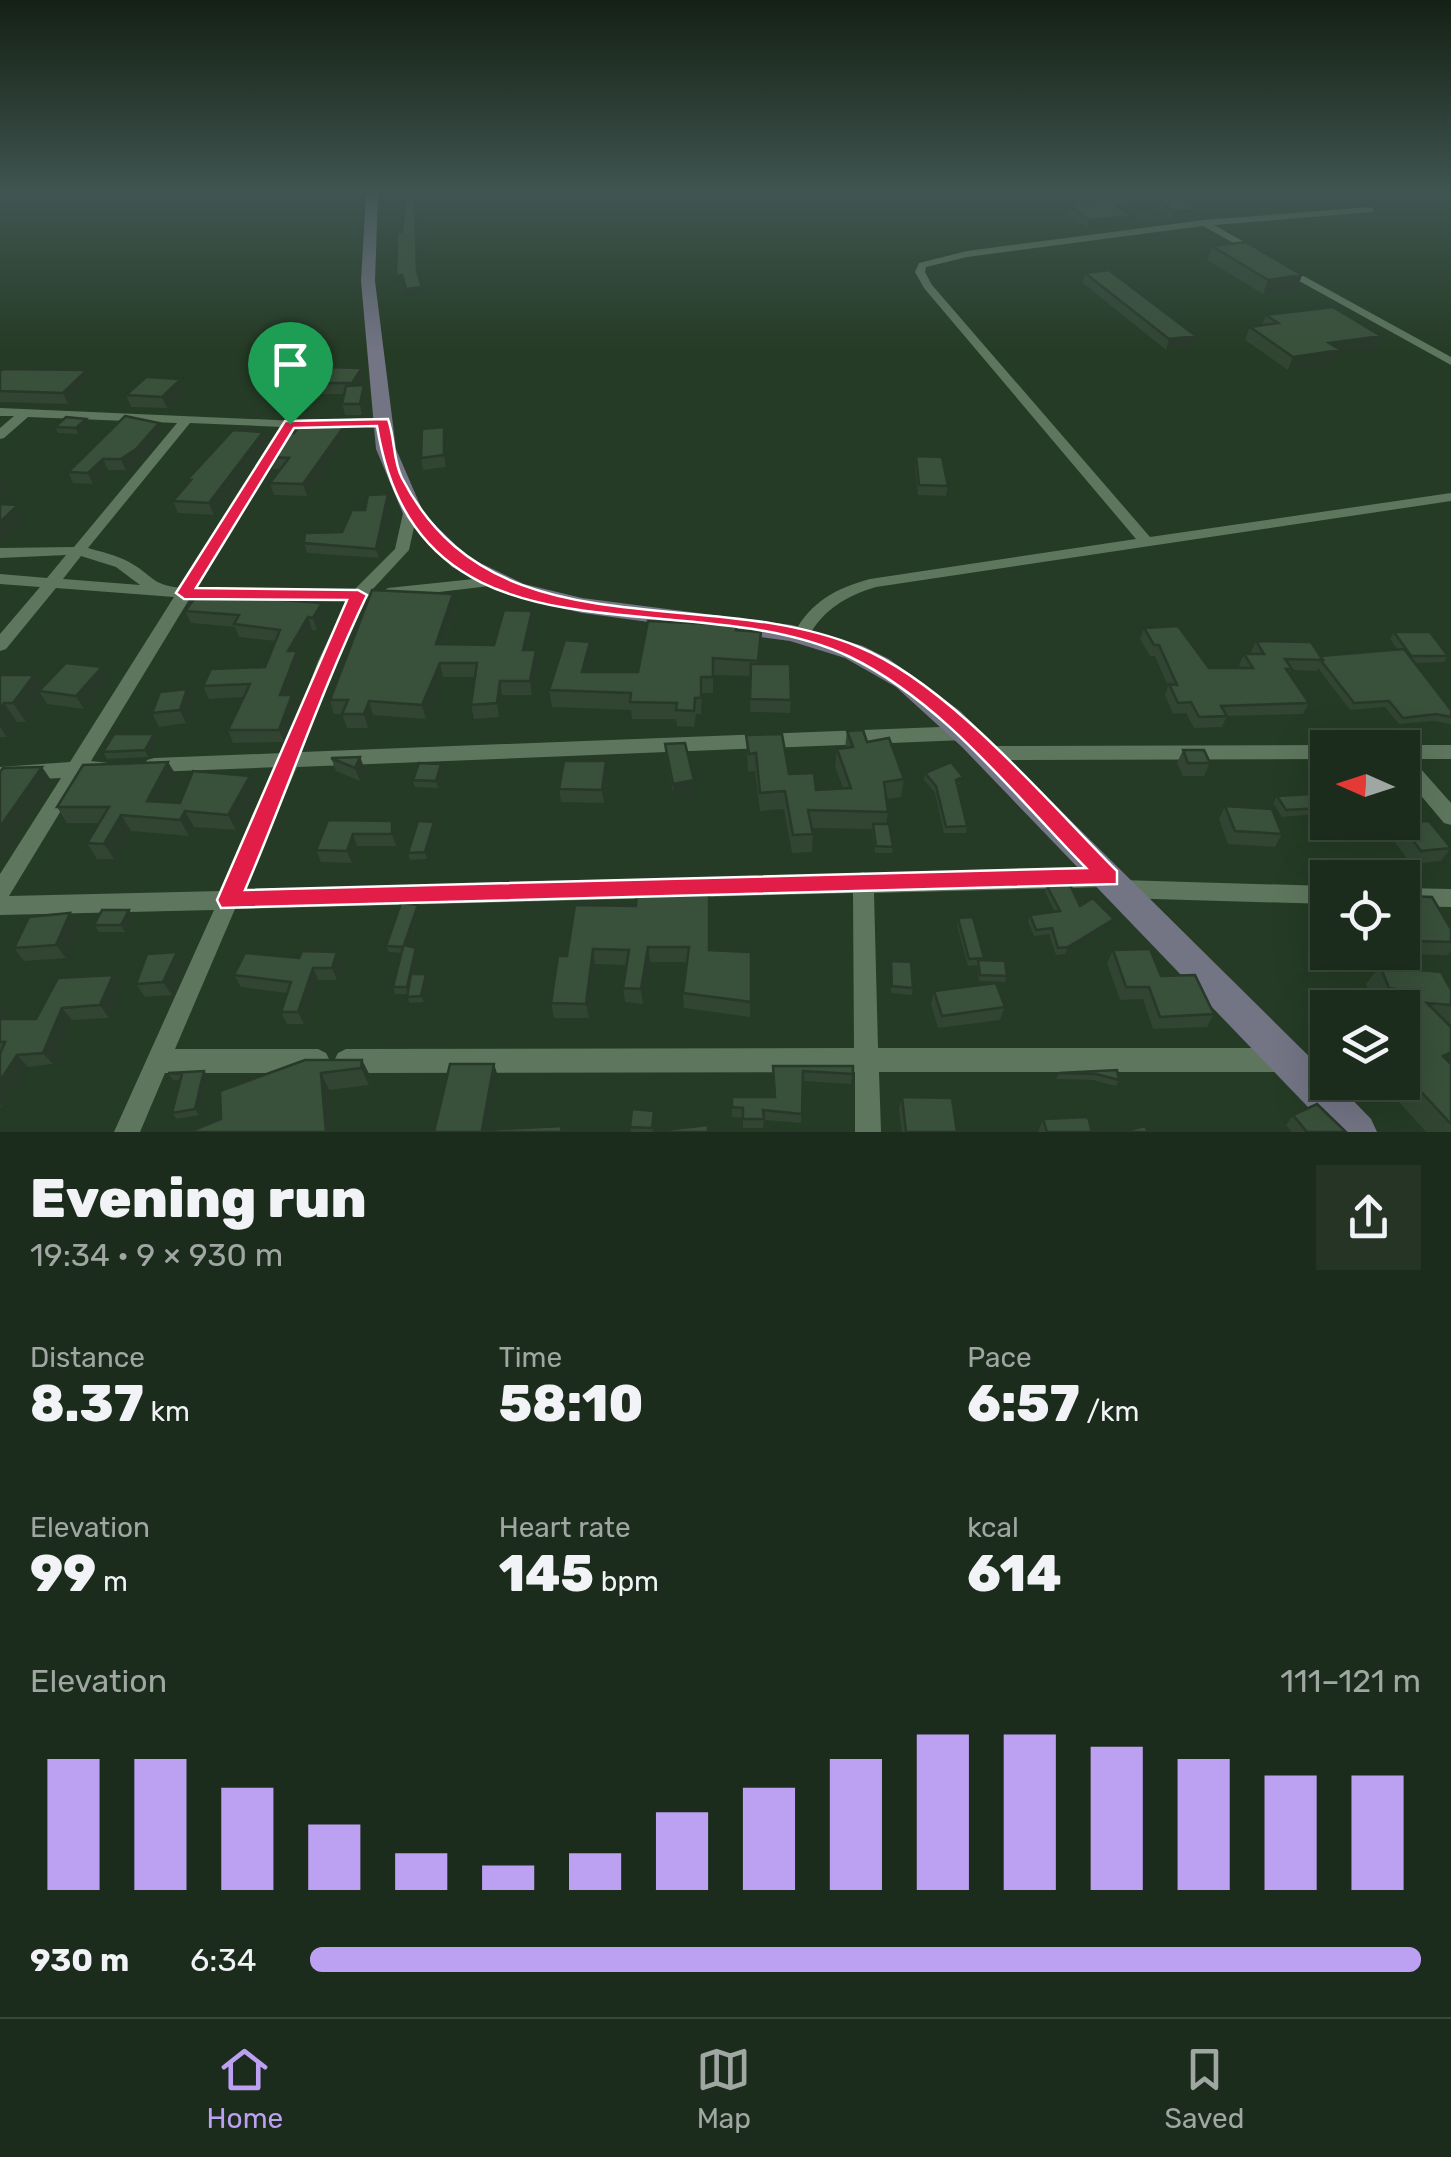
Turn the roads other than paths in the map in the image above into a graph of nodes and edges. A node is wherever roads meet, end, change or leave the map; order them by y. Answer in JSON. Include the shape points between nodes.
{"nodes":[{"id":1,"x":370,"y":247,"type":"edge"},
{"id":2,"x":1029,"y":247,"type":"edge"},
{"id":3,"x":1245,"y":247,"type":"edge"},
{"id":4,"x":1451,"y":362,"type":"edge"},
{"id":5,"x":0,"y":412,"type":"edge"},
{"id":6,"x":25,"y":413,"type":"junction"},
{"id":7,"x":184,"y":422,"type":"junction"},
{"id":8,"x":383,"y":422,"type":"junction"},
{"id":9,"x":290,"y":424,"type":"junction"},
{"id":10,"x":0,"y":435,"type":"edge"},
{"id":11,"x":1451,"y":497,"type":"edge"},
{"id":12,"x":411,"y":509,"type":"junction"},
{"id":13,"x":1144,"y":539,"type":"junction"},
{"id":14,"x":82,"y":552,"type":"junction"},
{"id":15,"x":0,"y":553,"type":"edge"},
{"id":16,"x":0,"y":579,"type":"edge"},
{"id":17,"x":493,"y":582,"type":"junction"},
{"id":18,"x":50,"y":584,"type":"junction"},
{"id":19,"x":155,"y":591,"type":"junction"},
{"id":20,"x":184,"y":593,"type":"junction"},
{"id":21,"x":358,"y":595,"type":"junction"},
{"id":22,"x":802,"y":632,"type":"junction"},
{"id":23,"x":0,"y":645,"type":"edge"},
{"id":24,"x":966,"y":733,"type":"junction"},
{"id":25,"x":1310,"y":752,"type":"edge"},
{"id":26,"x":1420,"y":752,"type":"edge"},
{"id":27,"x":1451,"y":752,"type":"edge"},
{"id":28,"x":987,"y":754,"type":"junction"},
{"id":29,"x":291,"y":758,"type":"junction"},
{"id":30,"x":78,"y":770,"type":"junction"},
{"id":31,"x":0,"y":774,"type":"edge"},
{"id":32,"x":1420,"y":781,"type":"edge"},
{"id":33,"x":1451,"y":817,"type":"edge"},
{"id":34,"x":863,"y":880,"type":"junction"},
{"id":35,"x":1115,"y":883,"type":"junction"},
{"id":36,"x":0,"y":892,"type":"edge"},
{"id":37,"x":1310,"y":894,"type":"edge"},
{"id":38,"x":1420,"y":897,"type":"edge"},
{"id":39,"x":1451,"y":898,"type":"edge"},
{"id":40,"x":229,"y":900,"type":"junction"},
{"id":41,"x":0,"y":906,"type":"edge"},
{"id":42,"x":867,"y":1060,"type":"junction"},
{"id":43,"x":1287,"y":1060,"type":"junction"},
{"id":44,"x":158,"y":1061,"type":"junction"},
{"id":45,"x":127,"y":1132,"type":"edge"},
{"id":46,"x":868,"y":1132,"type":"edge"},
{"id":47,"x":1358,"y":1132,"type":"edge"}],
"edges":[{"from":1,"to":8,"type":"street"},
{"from":2,"to":13,"type":"street","via":[[935,259],[920,272]]},
{"from":3,"to":4,"type":"street"},
{"from":5,"to":6,"type":"street"},
{"from":6,"to":7,"type":"street"},
{"from":6,"to":10,"type":"street"},
{"from":7,"to":9,"type":"street"},
{"from":7,"to":14,"type":"street"},
{"from":8,"to":9,"type":"street"},
{"from":8,"to":12,"type":"street","via":[[392,475]]},
{"from":9,"to":20,"type":"street"},
{"from":11,"to":13,"type":"street"},
{"from":12,"to":17,"type":"street","via":[[449,552]]},
{"from":12,"to":21,"type":"street","via":[[402,550]]},
{"from":13,"to":22,"type":"street","via":[[875,582],[834,598]]},
{"from":14,"to":15,"type":"street"},
{"from":14,"to":18,"type":"street"},
{"from":14,"to":19,"type":"street","via":[[136,568]]},
{"from":16,"to":18,"type":"street"},
{"from":17,"to":21,"type":"street"},
{"from":17,"to":22,"type":"street","via":[[580,608]]},
{"from":18,"to":19,"type":"street"},
{"from":18,"to":23,"type":"street"},
{"from":19,"to":20,"type":"street"},
{"from":20,"to":21,"type":"street"},
{"from":20,"to":30,"type":"street"},
{"from":21,"to":29,"type":"street"},
{"from":22,"to":24,"type":"street","via":[[894,674]]},
{"from":24,"to":28,"type":"street"},
{"from":24,"to":29,"type":"street"},
{"from":25,"to":28,"type":"street"},
{"from":26,"to":27,"type":"street"},
{"from":28,"to":35,"type":"street"},
{"from":29,"to":30,"type":"street"},
{"from":29,"to":40,"type":"street"},
{"from":30,"to":31,"type":"street"},
{"from":30,"to":36,"type":"street"},
{"from":32,"to":33,"type":"street"},
{"from":34,"to":35,"type":"street"},
{"from":34,"to":40,"type":"street"},
{"from":34,"to":42,"type":"street"},
{"from":35,"to":37,"type":"street"},
{"from":35,"to":43,"type":"street"},
{"from":38,"to":39,"type":"street"},
{"from":40,"to":41,"type":"street"},
{"from":40,"to":44,"type":"street"},
{"from":42,"to":43,"type":"street"},
{"from":42,"to":44,"type":"street"},
{"from":42,"to":46,"type":"street"},
{"from":43,"to":47,"type":"street"},
{"from":44,"to":45,"type":"street"}]}
